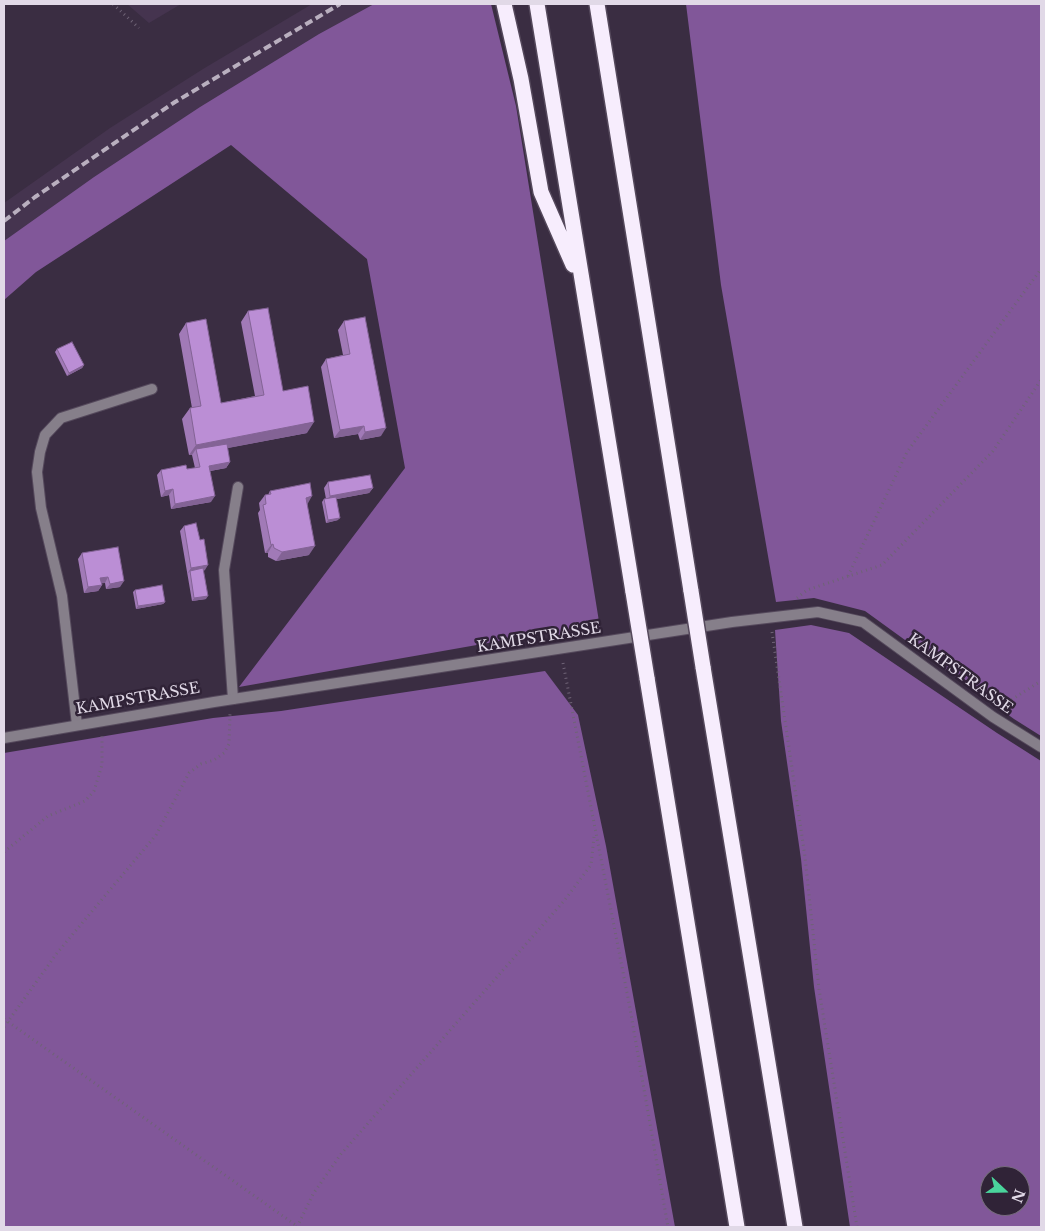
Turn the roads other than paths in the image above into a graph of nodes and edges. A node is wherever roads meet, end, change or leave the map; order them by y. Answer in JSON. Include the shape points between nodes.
{"nodes":[{"id":1,"x":504,"y":4,"type":"edge"},
{"id":2,"x":537,"y":4,"type":"edge"},
{"id":3,"x":597,"y":4,"type":"edge"},
{"id":4,"x":581,"y":282,"type":"junction"},
{"id":5,"x":152,"y":389,"type":"dead end"},
{"id":6,"x":238,"y":486,"type":"dead end"},
{"id":7,"x":232,"y":699,"type":"junction"},
{"id":8,"x":77,"y":725,"type":"junction"},
{"id":9,"x":4,"y":738,"type":"edge"},
{"id":10,"x":1041,"y":747,"type":"edge"},
{"id":11,"x":737,"y":1227,"type":"edge"},
{"id":12,"x":795,"y":1227,"type":"edge"}],
"edges":[{"from":1,"to":4,"type":"highway","via":[[541,192]]},
{"from":2,"to":4,"type":"highway"},
{"from":3,"to":12,"type":"highway","bridge":true},
{"from":4,"to":11,"type":"highway","bridge":true},
{"from":5,"to":8,"type":"street","via":[[61,418],[45,435],[40,452],[37,472],[41,508],[62,596]]},
{"from":6,"to":7,"type":"street","via":[[224,570]]},
{"from":7,"to":8,"type":"street","name":"KAMPSTRASSE"},
{"from":7,"to":10,"type":"street","name":"KAMPSTRASSE","via":[[818,612],[863,622],[993,717]]},
{"from":8,"to":9,"type":"street","name":"KAMPSTRASSE"}]}
